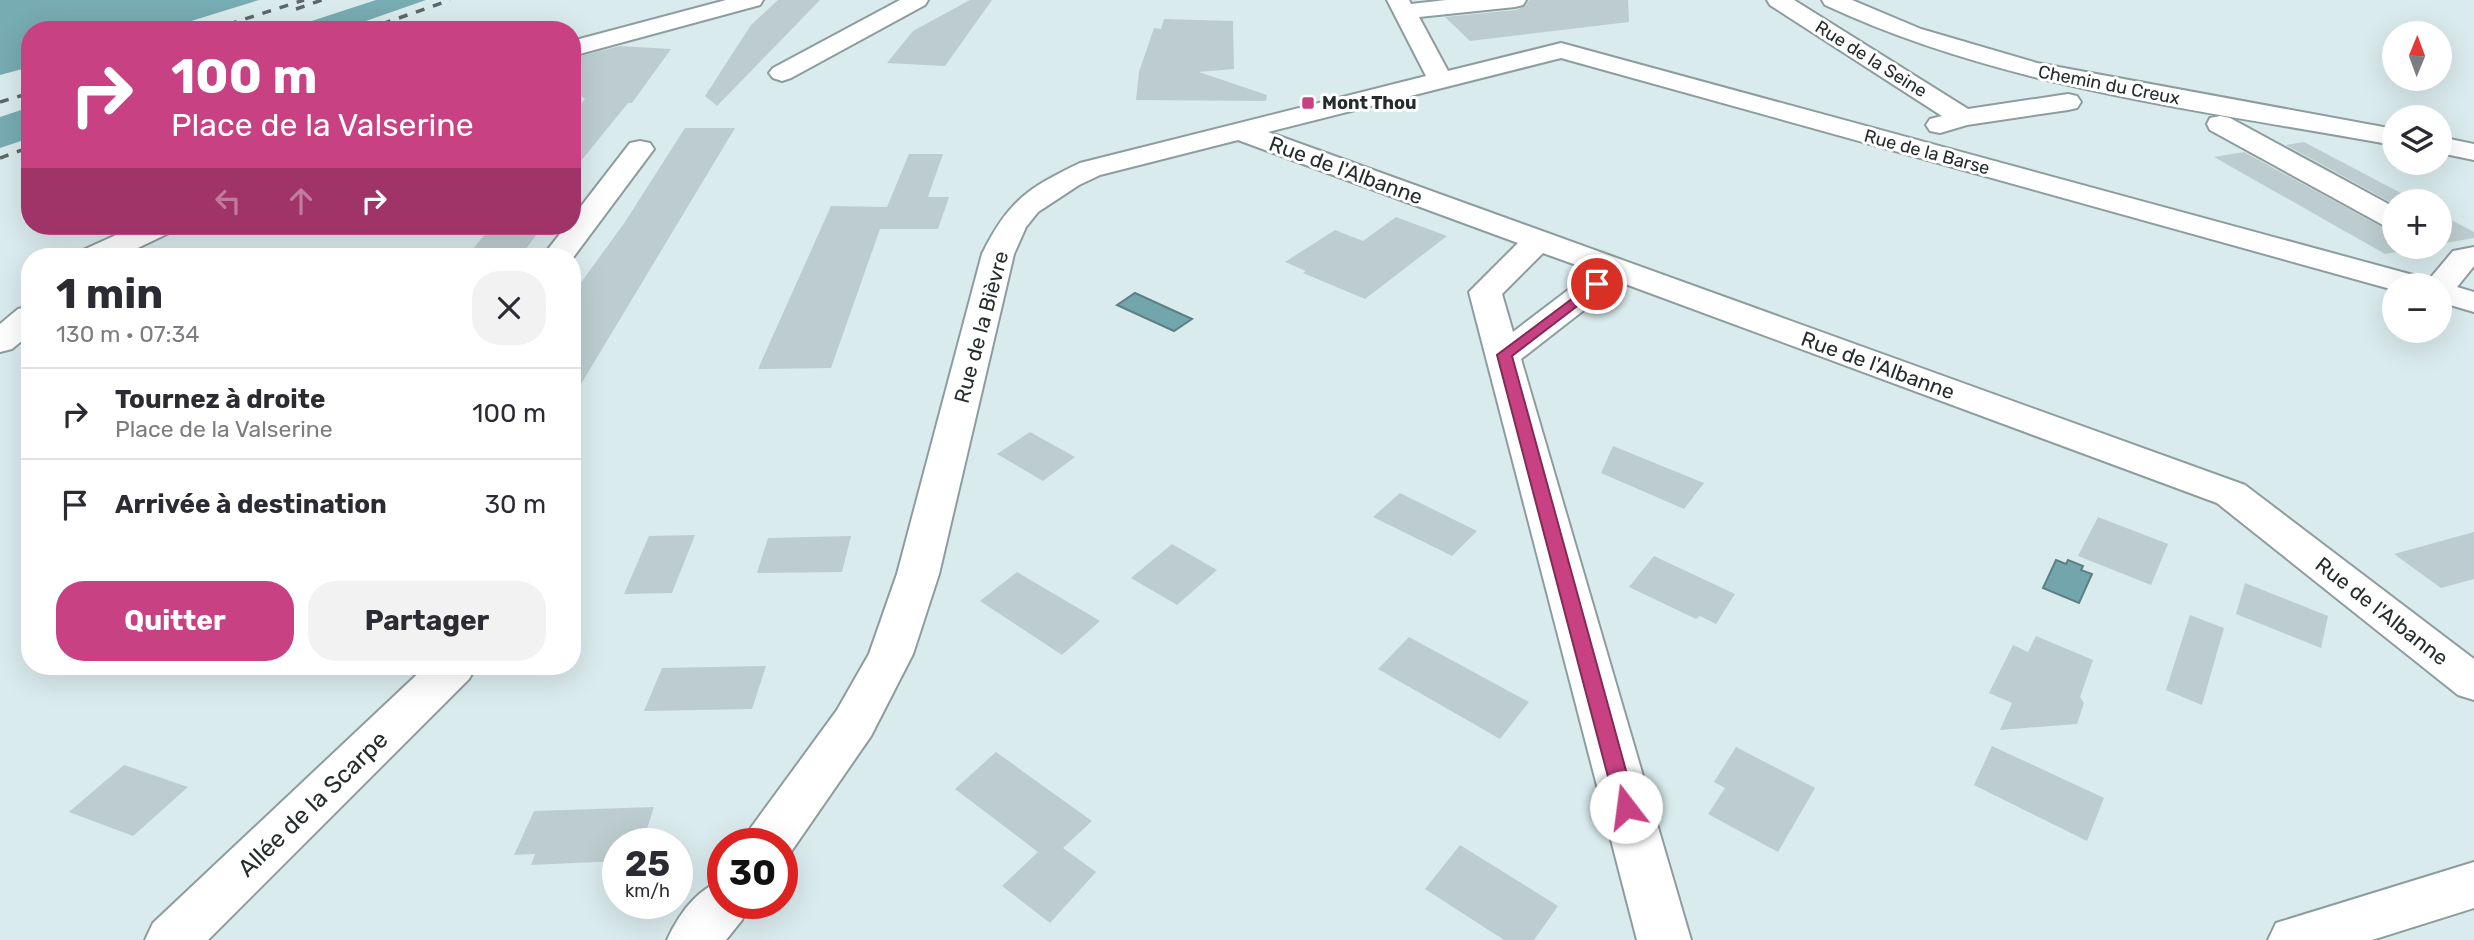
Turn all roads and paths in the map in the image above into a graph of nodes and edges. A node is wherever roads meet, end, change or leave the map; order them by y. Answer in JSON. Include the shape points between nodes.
{"nodes":[{"id":1,"x":752,"y":0,"type":"edge"},
{"id":2,"x":917,"y":0,"type":"edge"},
{"id":3,"x":1515,"y":0,"type":"edge"},
{"id":4,"x":1778,"y":0,"type":"edge"},
{"id":5,"x":1833,"y":0,"type":"edge"},
{"id":6,"x":1402,"y":6,"type":"edge"},
{"id":7,"x":581,"y":47,"type":"edge"},
{"id":8,"x":782,"y":73,"type":"dead end"},
{"id":9,"x":1440,"y":79,"type":"junction"},
{"id":10,"x":2068,"y":102,"type":"dead end"},
{"id":11,"x":1964,"y":118,"type":"junction"},
{"id":12,"x":2220,"y":124,"type":"dead end"},
{"id":13,"x":1237,"y":130,"type":"junction"},
{"id":14,"x":2382,"y":135,"type":"edge"},
{"id":15,"x":1888,"y":141,"type":"junction"},
{"id":16,"x":2452,"y":147,"type":"edge"},
{"id":17,"x":640,"y":149,"type":"dead end"},
{"id":18,"x":2474,"y":152,"type":"edge"},
{"id":19,"x":2382,"y":212,"type":"edge"},
{"id":20,"x":581,"y":227,"type":"edge"},
{"id":21,"x":141,"y":235,"type":"edge"},
{"id":22,"x":1538,"y":241,"type":"junction"},
{"id":23,"x":113,"y":248,"type":"edge"},
{"id":24,"x":2459,"y":253,"type":"edge"},
{"id":25,"x":1615,"y":270,"type":"junction"},
{"id":26,"x":2447,"y":273,"type":"edge"},
{"id":27,"x":2382,"y":276,"type":"edge"},
{"id":28,"x":2452,"y":296,"type":"edge"},
{"id":29,"x":2474,"y":302,"type":"edge"},
{"id":30,"x":21,"y":324,"type":"edge"},
{"id":31,"x":0,"y":342,"type":"edge"},
{"id":32,"x":1504,"y":355,"type":"junction"},
{"id":33,"x":445,"y":675,"type":"edge"},
{"id":34,"x":2474,"y":682,"type":"edge"},
{"id":35,"x":779,"y":828,"type":"edge"},
{"id":36,"x":2474,"y":885,"type":"edge"},
{"id":37,"x":710,"y":919,"type":"edge"},
{"id":38,"x":172,"y":940,"type":"edge"},
{"id":39,"x":694,"y":940,"type":"edge"},
{"id":40,"x":1664,"y":940,"type":"edge"},
{"id":41,"x":2295,"y":940,"type":"edge"}],
"edges":[{"from":1,"to":7,"type":"street"},
{"from":2,"to":8,"type":"street"},
{"from":3,"to":6,"type":"street"},
{"from":4,"to":11,"type":"street","name":"Rue de la Seine"},
{"from":5,"to":14,"type":"street","name":"Chemin du Creux","via":[[1951,48],[2046,74]]},
{"from":6,"to":9,"type":"street"},
{"from":9,"to":13,"type":"street","name":"Rue de la Bièvre"},
{"from":9,"to":15,"type":"street","name":"Rue de la Barse","via":[[1561,50]]},
{"from":10,"to":11,"type":"street","name":"Rue de la Seine"},
{"from":11,"to":15,"type":"street","name":"Rue de la Seine"},
{"from":12,"to":19,"type":"street"},
{"from":13,"to":22,"type":"street","name":"Rue de l'Albanne"},
{"from":13,"to":35,"type":"street","name":"Rue de la Bièvre","via":[[1090,169],[1035,201],[1014,222],[998,254],[918,573],[891,653],[853,723]]},
{"from":15,"to":27,"type":"street","name":"Rue de la Barse"},
{"from":16,"to":18,"type":"street"},
{"from":17,"to":20,"type":"street"},
{"from":21,"to":23,"type":"street"},
{"from":22,"to":25,"type":"street","name":"Rue de l'Albanne"},
{"from":22,"to":32,"type":"street","via":[[1485,292]]},
{"from":24,"to":26,"type":"street"},
{"from":25,"to":32,"type":"street"},
{"from":25,"to":34,"type":"street","name":"Rue de l'Albanne","via":[[2231,494]]},
{"from":28,"to":29,"type":"street"},
{"from":30,"to":31,"type":"street"},
{"from":32,"to":40,"type":"street"},
{"from":33,"to":38,"type":"street","name":"Allée de la Scarpe"},
{"from":36,"to":41,"type":"street"},
{"from":37,"to":39,"type":"street"}]}
